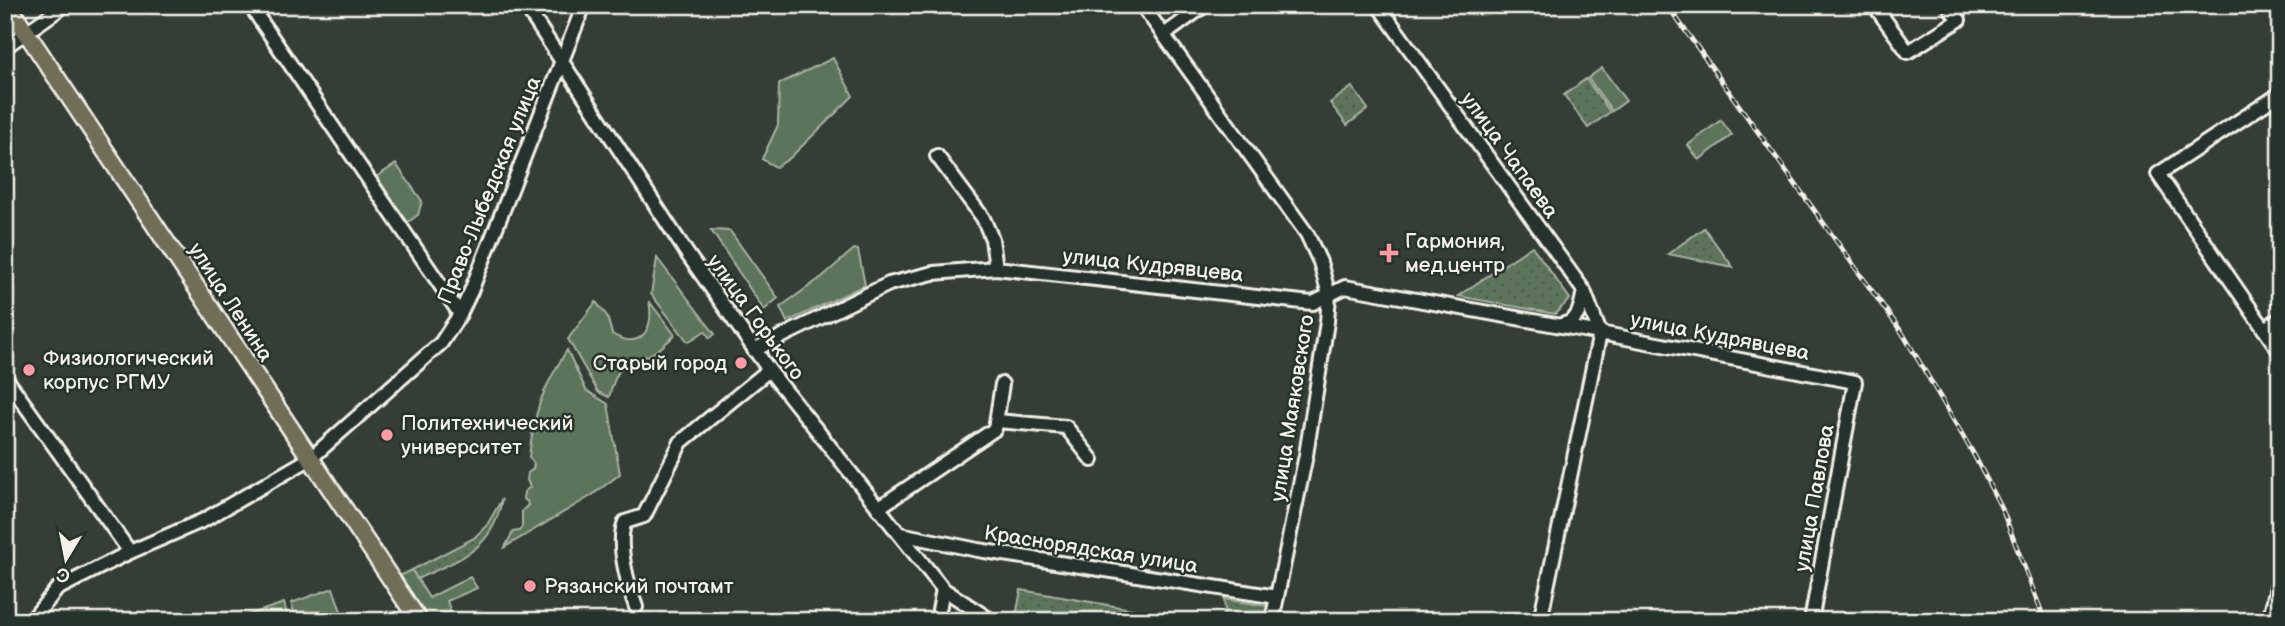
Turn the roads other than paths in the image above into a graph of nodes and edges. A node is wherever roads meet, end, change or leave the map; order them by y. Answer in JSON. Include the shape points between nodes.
{"nodes":[{"id":1,"x":8,"y":5,"type":"edge"},
{"id":2,"x":65,"y":5,"type":"edge"},
{"id":3,"x":250,"y":5,"type":"edge"},
{"id":4,"x":525,"y":5,"type":"edge"},
{"id":5,"x":584,"y":5,"type":"edge"},
{"id":6,"x":1143,"y":5,"type":"edge"},
{"id":7,"x":1205,"y":5,"type":"edge"},
{"id":8,"x":1378,"y":5,"type":"edge"},
{"id":9,"x":1874,"y":5,"type":"edge"},
{"id":10,"x":1948,"y":5,"type":"edge"},
{"id":11,"x":5,"y":20,"type":"edge"},
{"id":12,"x":1164,"y":35,"type":"junction"},
{"id":13,"x":17,"y":39,"type":"edge"},
{"id":14,"x":562,"y":63,"type":"junction"},
{"id":15,"x":2280,"y":94,"type":"edge"},
{"id":16,"x":937,"y":156,"type":"dead end"},
{"id":17,"x":996,"y":268,"type":"junction"},
{"id":18,"x":1584,"y":291,"type":"junction"},
{"id":19,"x":1329,"y":295,"type":"junction"},
{"id":20,"x":1591,"y":310,"type":"junction"},
{"id":21,"x":460,"y":314,"type":"junction"},
{"id":22,"x":2280,"y":319,"type":"edge"},
{"id":23,"x":1559,"y":325,"type":"junction"},
{"id":24,"x":1577,"y":329,"type":"junction"},
{"id":25,"x":2264,"y":329,"type":"junction"},
{"id":26,"x":1600,"y":333,"type":"junction"},
{"id":27,"x":754,"y":350,"type":"junction"},
{"id":28,"x":2280,"y":352,"type":"edge"},
{"id":29,"x":769,"y":370,"type":"junction"},
{"id":30,"x":5,"y":377,"type":"edge"},
{"id":31,"x":1855,"y":382,"type":"joint"},
{"id":32,"x":1002,"y":384,"type":"dead end"},
{"id":33,"x":997,"y":421,"type":"junction"},
{"id":34,"x":1091,"y":460,"type":"dead end"},
{"id":35,"x":307,"y":461,"type":"junction"},
{"id":36,"x":878,"y":508,"type":"junction"},
{"id":37,"x":900,"y":534,"type":"junction"},
{"id":38,"x":130,"y":552,"type":"junction"},
{"id":39,"x":2280,"y":574,"type":"edge"},
{"id":40,"x":943,"y":589,"type":"junction"},
{"id":41,"x":1277,"y":597,"type":"junction"},
{"id":42,"x":636,"y":607,"type":"dead end"},
{"id":43,"x":30,"y":621,"type":"edge"},
{"id":44,"x":409,"y":621,"type":"edge"},
{"id":45,"x":419,"y":621,"type":"edge"},
{"id":46,"x":937,"y":621,"type":"edge"},
{"id":47,"x":992,"y":621,"type":"edge"},
{"id":48,"x":1272,"y":621,"type":"edge"},
{"id":49,"x":1540,"y":621,"type":"edge"},
{"id":50,"x":1811,"y":621,"type":"edge"},
{"id":51,"x":2269,"y":621,"type":"edge"}],
"edges":[{"from":1,"to":13,"type":"main road","name":"улица Ленина"},
{"from":2,"to":13,"type":"street"},
{"from":3,"to":21,"type":"street"},
{"from":4,"to":14,"type":"street","name":"улица Горького"},
{"from":5,"to":14,"type":"street","name":"Право-Лыбедская улица"},
{"from":6,"to":12,"type":"street","name":"улица Маяковского"},
{"from":7,"to":12,"type":"street"},
{"from":8,"to":18,"type":"street","name":"улица Чапаева"},
{"from":9,"to":10,"type":"street","via":[[1908,52],[1959,20]]},
{"from":11,"to":13,"type":"main road","name":"улица Ленина"},
{"from":12,"to":19,"type":"street","name":"улица Маяковского","via":[[1307,234]]},
{"from":13,"to":35,"type":"main road","name":"улица Ленина"},
{"from":14,"to":21,"type":"street","name":"Право-Лыбедская улица"},
{"from":14,"to":27,"type":"street","name":"улица Горького"},
{"from":15,"to":25,"type":"street","via":[[2158,174]]},
{"from":16,"to":17,"type":"street","via":[[983,218]]},
{"from":17,"to":19,"type":"street","name":"улица Кудрявцева","via":[[1313,303]]},
{"from":17,"to":27,"type":"street","name":"улица Кудрявцева","via":[[933,273],[889,284]]},
{"from":18,"to":20,"type":"street","name":"улица Чапаева"},
{"from":18,"to":23,"type":"street","via":[[1575,319]]},
{"from":19,"to":23,"type":"street","name":"улица Кудрявцева","via":[[1345,288]]},
{"from":19,"to":41,"type":"street","name":"улица Маяковского","via":[[1310,433]]},
{"from":20,"to":24,"type":"street","via":[[1587,325]]},
{"from":20,"to":26,"type":"street","name":"улица Чапаева"},
{"from":21,"to":35,"type":"street","name":"Право-Лыбедская улица","via":[[441,343]]},
{"from":22,"to":25,"type":"street"},
{"from":23,"to":24,"type":"street","name":"улица Кудрявцева"},
{"from":24,"to":26,"type":"street","name":"улица Кудрявцева"},
{"from":25,"to":28,"type":"street"},
{"from":26,"to":31,"type":"street","name":"улица Кудрявцева"},
{"from":26,"to":49,"type":"street"},
{"from":27,"to":29,"type":"street","name":"улица Горького"},
{"from":29,"to":36,"type":"street","name":"улица Горького"},
{"from":29,"to":42,"type":"street","via":[[681,442],[644,516],[625,522],[621,532],[628,586]]},
{"from":30,"to":38,"type":"street"},
{"from":31,"to":50,"type":"street","name":"улица Павлова"},
{"from":32,"to":33,"type":"street"},
{"from":33,"to":34,"type":"street","via":[[1066,426]]},
{"from":33,"to":36,"type":"street","via":[[995,429]]},
{"from":35,"to":38,"type":"street","name":"Право-Лыбедская улица","via":[[204,520]]},
{"from":35,"to":44,"type":"main road","name":"улица Ленина"},
{"from":35,"to":45,"type":"main road","name":"улица Ленина"},
{"from":36,"to":37,"type":"street","name":"улица Горького"},
{"from":37,"to":40,"type":"street","name":"улица Горького"},
{"from":37,"to":41,"type":"street","name":"Краснорядская улица"},
{"from":38,"to":43,"type":"street","name":"Право-Лыбедская улица","via":[[57,589]]},
{"from":39,"to":51,"type":"street"},
{"from":40,"to":46,"type":"street"},
{"from":40,"to":47,"type":"street","name":"улица Горького"},
{"from":41,"to":48,"type":"street","name":"улица Маяковского"}]}
